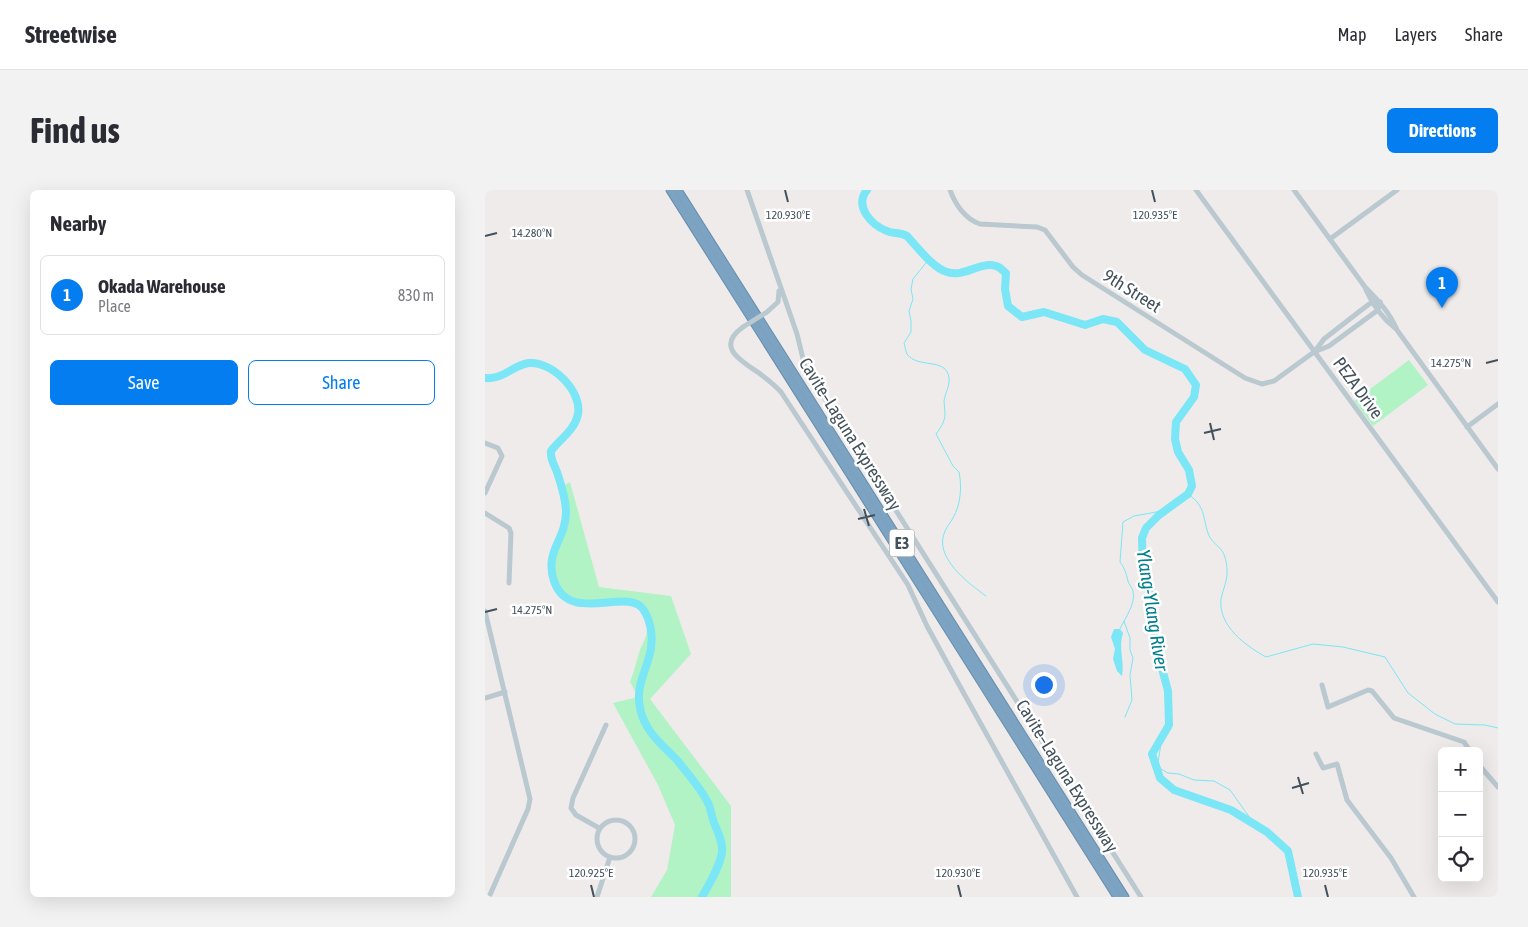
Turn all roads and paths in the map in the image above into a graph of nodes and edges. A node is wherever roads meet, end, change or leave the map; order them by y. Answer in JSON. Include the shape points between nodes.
{"nodes":[{"id":1,"x":670,"y":190,"type":"edge"},
{"id":2,"x":678,"y":190,"type":"edge"},
{"id":3,"x":747,"y":190,"type":"edge"},
{"id":4,"x":950,"y":190,"type":"edge"},
{"id":5,"x":1196,"y":190,"type":"edge"},
{"id":6,"x":1294,"y":190,"type":"edge"},
{"id":7,"x":1397,"y":190,"type":"edge"},
{"id":8,"x":1330,"y":239,"type":"junction"},
{"id":9,"x":775,"y":274,"type":"junction"},
{"id":10,"x":1365,"y":287,"type":"junction"},
{"id":11,"x":1372,"y":302,"type":"junction"},
{"id":12,"x":1379,"y":302,"type":"junction"},
{"id":13,"x":1378,"y":310,"type":"junction"},
{"id":14,"x":1397,"y":330,"type":"junction"},
{"id":15,"x":1314,"y":352,"type":"junction"},
{"id":16,"x":1498,"y":404,"type":"edge"},
{"id":17,"x":1467,"y":427,"type":"junction"},
{"id":18,"x":485,"y":443,"type":"edge"},
{"id":19,"x":1498,"y":469,"type":"edge"},
{"id":20,"x":485,"y":478,"type":"edge"},
{"id":21,"x":492,"y":481,"type":"junction"},
{"id":22,"x":485,"y":493,"type":"edge"},
{"id":23,"x":485,"y":513,"type":"edge"},
{"id":24,"x":509,"y":583,"type":"dead end"},
{"id":25,"x":1498,"y":602,"type":"edge"},
{"id":26,"x":485,"y":611,"type":"edge"},
{"id":27,"x":1322,"y":685,"type":"dead end"},
{"id":28,"x":505,"y":692,"type":"junction"},
{"id":29,"x":485,"y":698,"type":"edge"},
{"id":30,"x":606,"y":724,"type":"dead end"},
{"id":31,"x":1467,"y":747,"type":"edge"},
{"id":32,"x":1316,"y":754,"type":"dead end"},
{"id":33,"x":1483,"y":770,"type":"edge"},
{"id":34,"x":1498,"y":787,"type":"edge"},
{"id":35,"x":599,"y":828,"type":"junction"},
{"id":36,"x":610,"y":857,"type":"junction"},
{"id":37,"x":489,"y":897,"type":"edge"},
{"id":38,"x":597,"y":897,"type":"edge"},
{"id":39,"x":1077,"y":897,"type":"edge"},
{"id":40,"x":1117,"y":897,"type":"edge"},
{"id":41,"x":1125,"y":897,"type":"edge"},
{"id":42,"x":1141,"y":897,"type":"edge"},
{"id":43,"x":1414,"y":897,"type":"edge"}],
"edges":[{"from":1,"to":40,"type":"highway","name":"Cavite–Laguna Expressway","number":"E3"},
{"from":2,"to":41,"type":"highway","name":"Cavite–Laguna Expressway","number":"E3"},
{"from":3,"to":9,"type":"street"},
{"from":4,"to":15,"type":"street","name":"9th Street","via":[[972,221],[1045,230],[1082,275],[1245,378],[1262,384],[1274,380]]},
{"from":5,"to":15,"type":"street","name":"PEZA Drive"},
{"from":6,"to":8,"type":"street"},
{"from":7,"to":8,"type":"street"},
{"from":8,"to":10,"type":"street"},
{"from":9,"to":39,"type":"street","bridge":true,"via":[[779,299],[732,338],[733,353],[781,392],[907,585]]},
{"from":9,"to":42,"type":"street","via":[[797,334],[805,367]]},
{"from":10,"to":11,"type":"street"},
{"from":10,"to":12,"type":"street"},
{"from":11,"to":12,"type":"street"},
{"from":11,"to":13,"type":"street"},
{"from":11,"to":15,"type":"street","name":"9th Street","via":[[1324,339]]},
{"from":12,"to":13,"type":"street"},
{"from":12,"to":14,"type":"street"},
{"from":13,"to":14,"type":"street"},
{"from":13,"to":15,"type":"street","name":"9th Street","via":[[1329,346]]},
{"from":14,"to":17,"type":"street"},
{"from":15,"to":25,"type":"street","name":"PEZA Drive"},
{"from":16,"to":17,"type":"street"},
{"from":17,"to":19,"type":"street"},
{"from":18,"to":21,"type":"street","via":[[498,448],[502,456]]},
{"from":20,"to":21,"type":"street"},
{"from":21,"to":22,"type":"street"},
{"from":23,"to":24,"type":"street","via":[[511,532]]},
{"from":26,"to":28,"type":"street"},
{"from":27,"to":31,"type":"street","via":[[1328,707],[1372,691],[1394,718],[1464,742]]},
{"from":28,"to":29,"type":"street"},
{"from":28,"to":37,"type":"street","via":[[530,799],[529,809]]},
{"from":30,"to":35,"type":"street","via":[[571,808],[576,815]]},
{"from":32,"to":43,"type":"street","via":[[1323,768],[1337,764],[1347,800],[1391,858]]},
{"from":33,"to":34,"type":"street"},
{"from":35,"to":36,"type":"street","via":[[597,845]]},
{"from":35,"to":36,"type":"street","via":[[616,819],[629,824],[635,835],[629,853]]},
{"from":36,"to":38,"type":"street"}]}
